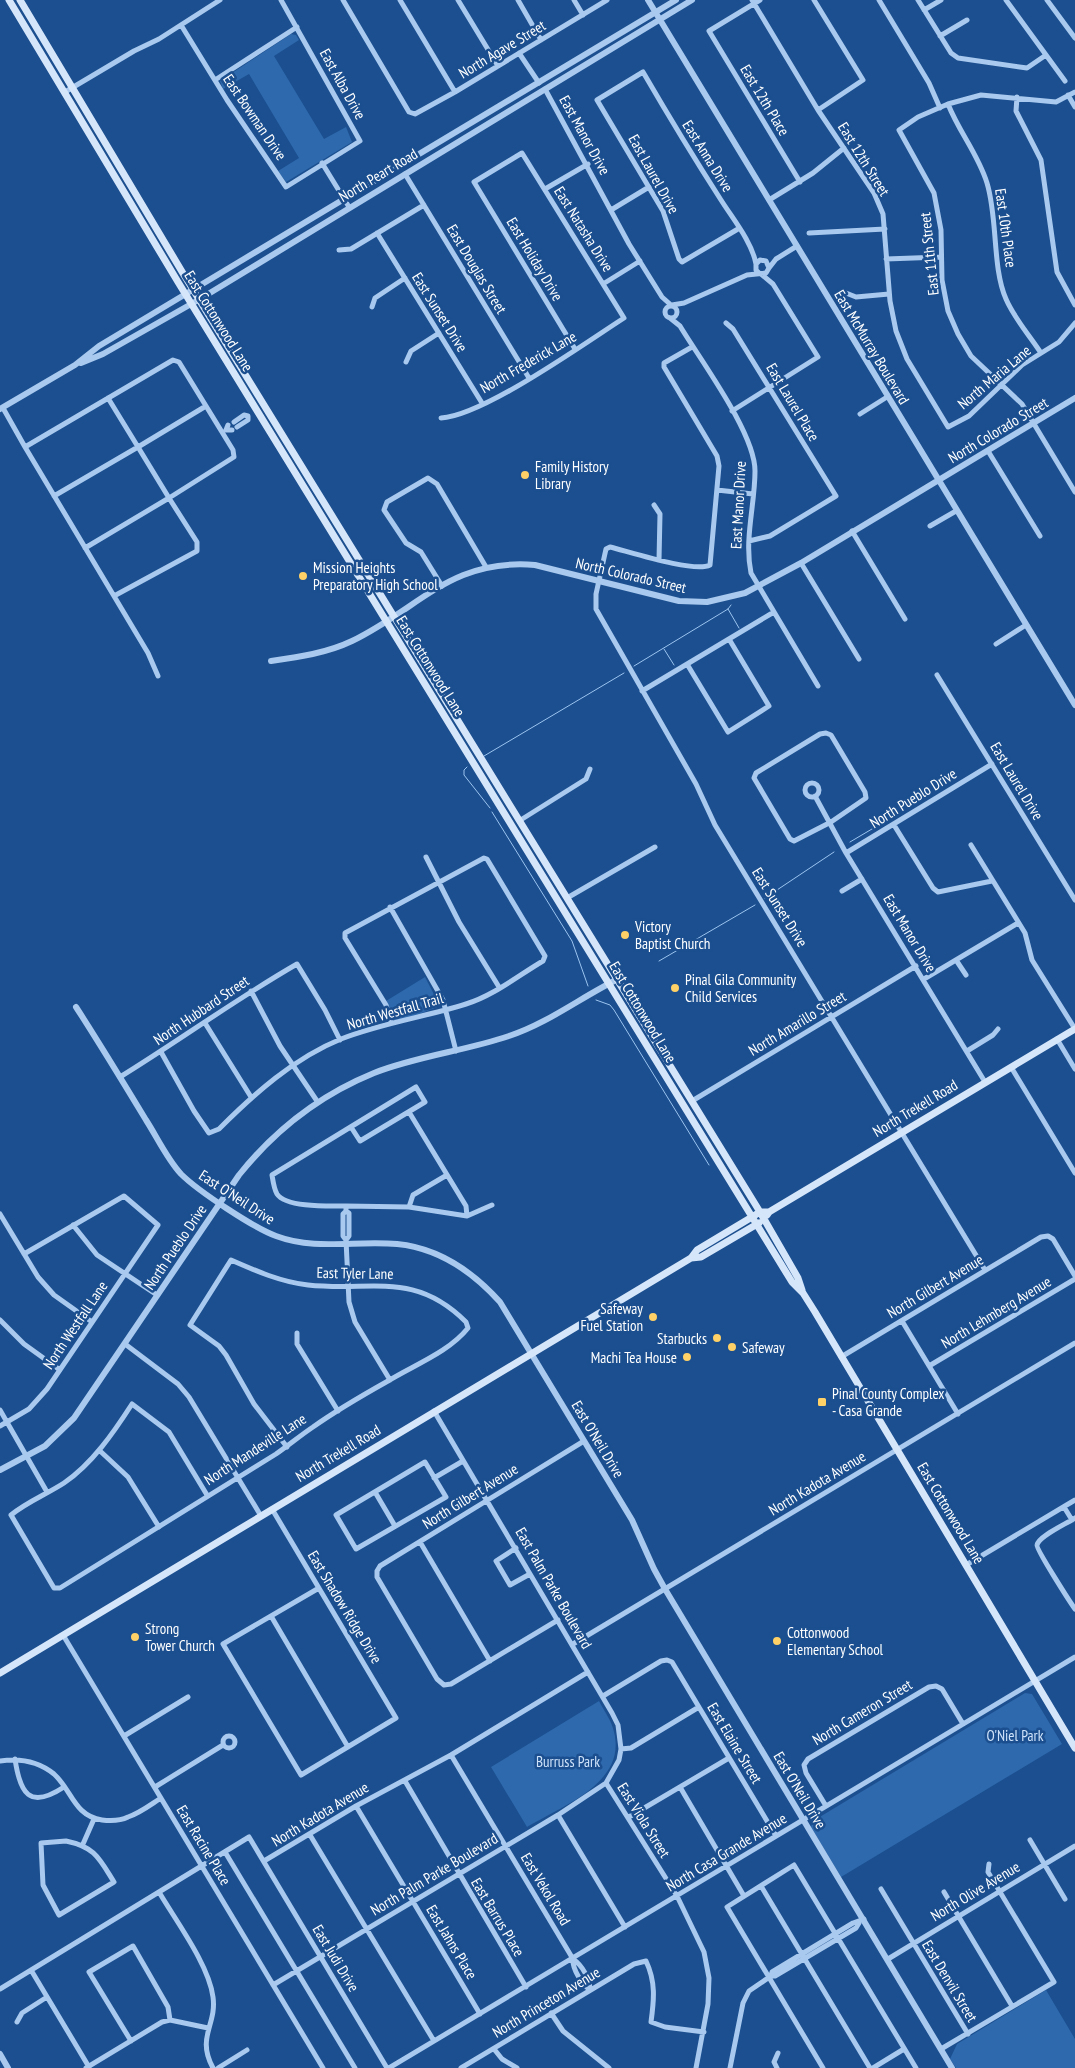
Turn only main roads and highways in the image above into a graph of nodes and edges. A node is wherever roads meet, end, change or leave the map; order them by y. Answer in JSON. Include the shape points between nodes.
{"nodes":[{"id":1,"x":9,"y":0,"type":"edge"},
{"id":2,"x":20,"y":0,"type":"edge"},
{"id":3,"x":390,"y":618,"type":"junction"},
{"id":4,"x":1075,"y":1029,"type":"edge"},
{"id":5,"x":710,"y":1131,"type":"junction"},
{"id":6,"x":702,"y":1136,"type":"junction"},
{"id":7,"x":760,"y":1212,"type":"junction"},
{"id":8,"x":769,"y":1212,"type":"junction"},
{"id":9,"x":752,"y":1217,"type":"junction"},
{"id":10,"x":764,"y":1219,"type":"junction"},
{"id":11,"x":757,"y":1224,"type":"junction"},
{"id":12,"x":691,"y":1258,"type":"junction"},
{"id":13,"x":803,"y":1293,"type":"junction"},
{"id":14,"x":0,"y":1673,"type":"edge"},
{"id":15,"x":1075,"y":1748,"type":"edge"}],
"edges":[{"from":1,"to":3,"type":"main road","name":"East Cottonwood Lane","via":[[186,294]]},
{"from":2,"to":3,"type":"main road","name":"East Cottonwood Lane"},
{"from":3,"to":5,"type":"main road","name":"East Cottonwood Lane"},
{"from":3,"to":6,"type":"main road","name":"East Cottonwood Lane"},
{"from":4,"to":8,"type":"main road","name":"North Trekell Road"},
{"from":5,"to":6,"type":"main road"},
{"from":5,"to":7,"type":"main road","name":"East Cottonwood Lane"},
{"from":6,"to":9,"type":"main road","name":"East Cottonwood Lane"},
{"from":7,"to":8,"type":"main road"},
{"from":7,"to":9,"type":"main road","name":"North Trekell Road"},
{"from":7,"to":10,"type":"main road","name":"East Cottonwood Lane"},
{"from":8,"to":10,"type":"main road","name":"North Trekell Road"},
{"from":9,"to":11,"type":"main road","name":"East Cottonwood Lane"},
{"from":9,"to":12,"type":"main road","name":"North Trekell Road","via":[[697,1250]]},
{"from":10,"to":11,"type":"main road","name":"North Trekell Road"},
{"from":10,"to":13,"type":"main road","name":"East Cottonwood Lane","via":[[798,1278]]},
{"from":11,"to":12,"type":"main road","name":"North Trekell Road","via":[[701,1257]]},
{"from":11,"to":13,"type":"main road","name":"East Cottonwood Lane","via":[[792,1282]]},
{"from":12,"to":14,"type":"main road","name":"North Trekell Road"},
{"from":13,"to":15,"type":"main road","name":"East Cottonwood Lane"}]}
